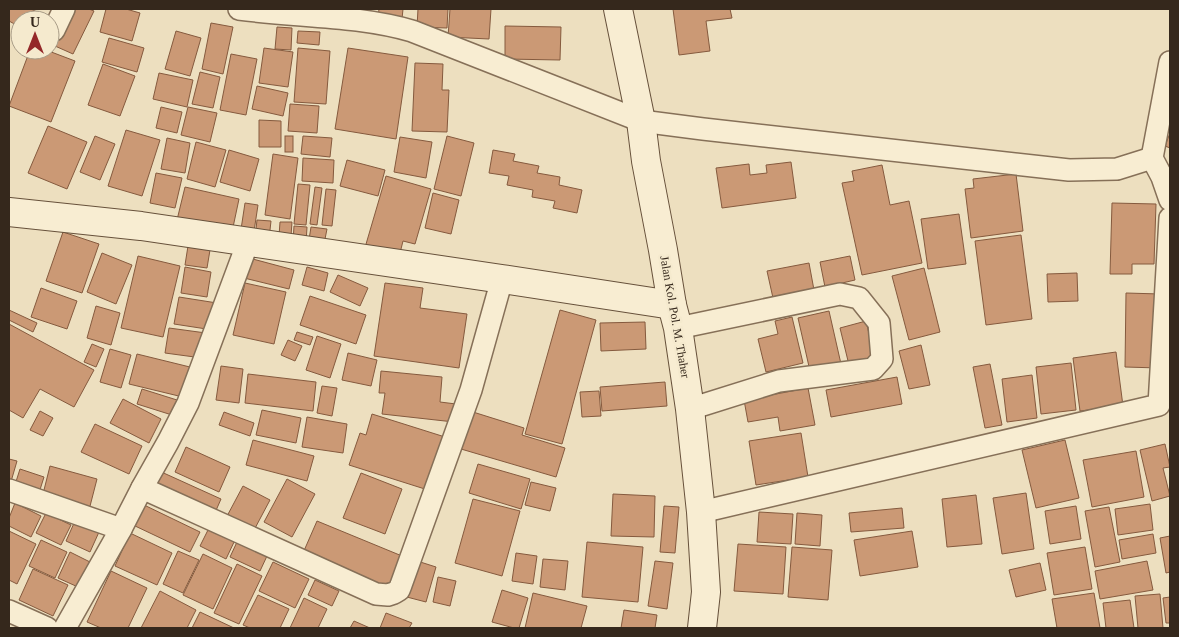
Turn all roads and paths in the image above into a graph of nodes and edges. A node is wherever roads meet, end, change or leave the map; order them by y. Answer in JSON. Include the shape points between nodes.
{"nodes":[{"id":1,"x":240,"y":9,"type":"edge"},
{"id":2,"x":618,"y":9,"type":"edge"},
{"id":3,"x":1170,"y":62,"type":"edge"},
{"id":4,"x":641,"y":121,"type":"junction"},
{"id":5,"x":1152,"y":158,"type":"junction"},
{"id":6,"x":1170,"y":200,"type":"edge"},
{"id":7,"x":9,"y":212,"type":"edge"},
{"id":8,"x":1170,"y":218,"type":"edge"},
{"id":9,"x":248,"y":242,"type":"junction"},
{"id":10,"x":502,"y":279,"type":"junction"},
{"id":11,"x":675,"y":317,"type":"junction"},
{"id":12,"x":1165,"y":408,"type":"edge"},
{"id":13,"x":690,"y":409,"type":"junction"},
{"id":14,"x":142,"y":488,"type":"junction"},
{"id":15,"x":9,"y":490,"type":"edge"},
{"id":16,"x":701,"y":512,"type":"junction"},
{"id":17,"x":121,"y":528,"type":"junction"},
{"id":18,"x":9,"y":611,"type":"edge"},
{"id":19,"x":47,"y":628,"type":"edge"},
{"id":20,"x":65,"y":628,"type":"edge"},
{"id":21,"x":702,"y":628,"type":"edge"}],
"edges":[{"from":1,"to":4,"type":"street","via":[[391,25]]},
{"from":2,"to":4,"type":"street","name":"Jalan Kol. Pol. M. Thaher"},
{"from":3,"to":5,"type":"street"},
{"from":4,"to":5,"type":"street","via":[[1069,170],[1117,169]]},
{"from":4,"to":11,"type":"street","name":"Jalan Kol. Pol. M. Thaher"},
{"from":5,"to":6,"type":"street"},
{"from":7,"to":9,"type":"street","via":[[141,226]]},
{"from":8,"to":12,"type":"street"},
{"from":9,"to":10,"type":"street"},
{"from":9,"to":14,"type":"street","via":[[188,403]]},
{"from":10,"to":11,"type":"street"},
{"from":10,"to":14,"type":"street","via":[[471,390],[401,585],[394,593],[376,594]]},
{"from":11,"to":13,"type":"street","name":"Jalan Kol. Pol. M. Thaher"},
{"from":11,"to":13,"type":"street","via":[[840,294],[858,298],[878,323],[882,359],[873,368],[779,381]]},
{"from":12,"to":16,"type":"street"},
{"from":13,"to":16,"type":"street","name":"Jalan Kol. Pol. M. Thaher"},
{"from":14,"to":17,"type":"street"},
{"from":15,"to":17,"type":"street"},
{"from":16,"to":21,"type":"street","name":"Jalan Kol. Pol. M. Thaher","via":[[706,592]]},
{"from":17,"to":20,"type":"street"},
{"from":18,"to":19,"type":"street"}]}
